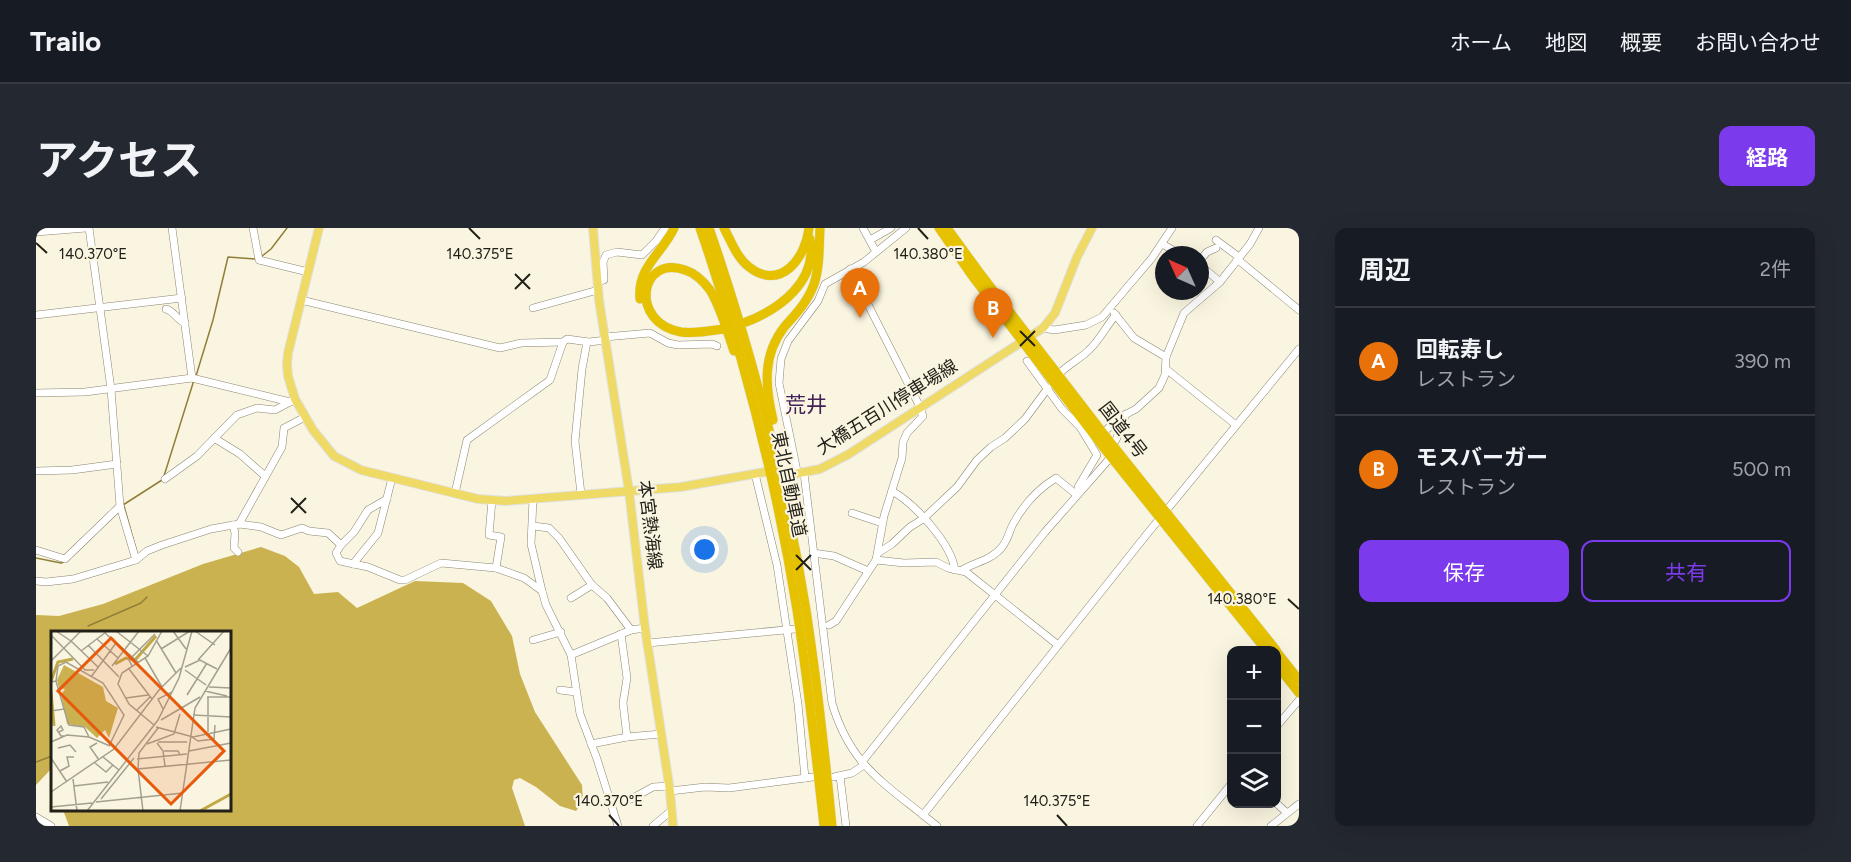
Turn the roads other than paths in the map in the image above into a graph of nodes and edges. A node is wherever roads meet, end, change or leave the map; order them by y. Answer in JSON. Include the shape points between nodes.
{"nodes":[{"id":1,"x":88,"y":228,"type":"edge"},
{"id":2,"x":172,"y":228,"type":"edge"},
{"id":3,"x":253,"y":228,"type":"edge"},
{"id":4,"x":319,"y":228,"type":"edge"},
{"id":5,"x":593,"y":228,"type":"edge"},
{"id":6,"x":665,"y":228,"type":"edge"},
{"id":7,"x":674,"y":228,"type":"edge"},
{"id":8,"x":700,"y":228,"type":"edge"},
{"id":9,"x":709,"y":228,"type":"edge"},
{"id":10,"x":724,"y":228,"type":"edge"},
{"id":11,"x":820,"y":228,"type":"edge"},
{"id":12,"x":863,"y":228,"type":"edge"},
{"id":13,"x":891,"y":228,"type":"edge"},
{"id":14,"x":906,"y":228,"type":"edge"},
{"id":15,"x":939,"y":228,"type":"edge"},
{"id":16,"x":947,"y":228,"type":"edge"},
{"id":17,"x":1092,"y":228,"type":"edge"},
{"id":18,"x":1172,"y":228,"type":"edge"},
{"id":19,"x":1259,"y":228,"type":"edge"},
{"id":20,"x":809,"y":231,"type":"edge"},
{"id":21,"x":36,"y":232,"type":"edge"},
{"id":22,"x":870,"y":240,"type":"junction"},
{"id":23,"x":1216,"y":240,"type":"dead end"},
{"id":24,"x":1162,"y":244,"type":"junction"},
{"id":25,"x":1166,"y":246,"type":"edge"},
{"id":26,"x":1216,"y":248,"type":"dead end"},
{"id":27,"x":1209,"y":251,"type":"edge"},
{"id":28,"x":876,"y":252,"type":"junction"},
{"id":29,"x":1238,"y":258,"type":"junction"},
{"id":30,"x":817,"y":262,"type":"junction"},
{"id":31,"x":850,"y":268,"type":"junction"},
{"id":32,"x":308,"y":272,"type":"junction"},
{"id":33,"x":1209,"y":273,"type":"edge"},
{"id":34,"x":1220,"y":282,"type":"junction"},
{"id":35,"x":598,"y":286,"type":"junction"},
{"id":36,"x":182,"y":298,"type":"junction"},
{"id":37,"x":301,"y":300,"type":"junction"},
{"id":38,"x":101,"y":307,"type":"junction"},
{"id":39,"x":533,"y":308,"type":"dead end"},
{"id":40,"x":166,"y":309,"type":"dead end"},
{"id":41,"x":1299,"y":310,"type":"edge"},
{"id":42,"x":1114,"y":312,"type":"junction"},
{"id":43,"x":36,"y":315,"type":"edge"},
{"id":44,"x":185,"y":323,"type":"junction"},
{"id":45,"x":1043,"y":328,"type":"junction"},
{"id":46,"x":606,"y":339,"type":"junction"},
{"id":47,"x":1026,"y":339,"type":"junction"},
{"id":48,"x":563,"y":342,"type":"junction"},
{"id":49,"x":587,"y":342,"type":"junction"},
{"id":50,"x":717,"y":346,"type":"dead end"},
{"id":51,"x":1299,"y":349,"type":"edge"},
{"id":52,"x":1166,"y":357,"type":"junction"},
{"id":53,"x":1027,"y":361,"type":"dead end"},
{"id":54,"x":1166,"y":369,"type":"junction"},
{"id":55,"x":1058,"y":375,"type":"junction"},
{"id":56,"x":192,"y":378,"type":"junction"},
{"id":57,"x":1048,"y":388,"type":"junction"},
{"id":58,"x":111,"y":389,"type":"junction"},
{"id":59,"x":36,"y":393,"type":"edge"},
{"id":60,"x":292,"y":400,"type":"junction"},
{"id":61,"x":920,"y":407,"type":"junction"},
{"id":62,"x":1126,"y":414,"type":"junction"},
{"id":63,"x":305,"y":417,"type":"junction"},
{"id":64,"x":1236,"y":425,"type":"junction"},
{"id":65,"x":760,"y":427,"type":"junction"},
{"id":66,"x":1103,"y":433,"type":"junction"},
{"id":67,"x":214,"y":438,"type":"junction"},
{"id":68,"x":1116,"y":440,"type":"dead end"},
{"id":69,"x":1111,"y":457,"type":"junction"},
{"id":70,"x":117,"y":465,"type":"junction"},
{"id":71,"x":36,"y":471,"type":"edge"},
{"id":72,"x":795,"y":472,"type":"junction"},
{"id":73,"x":265,"y":476,"type":"junction"},
{"id":74,"x":762,"y":476,"type":"joint"},
{"id":75,"x":392,"y":478,"type":"junction"},
{"id":76,"x":165,"y":479,"type":"dead end"},
{"id":77,"x":630,"y":491,"type":"junction"},
{"id":78,"x":892,"y":491,"type":"junction"},
{"id":79,"x":455,"y":493,"type":"junction"},
{"id":80,"x":1078,"y":494,"type":"junction"},
{"id":81,"x":581,"y":495,"type":"junction"},
{"id":82,"x":387,"y":499,"type":"junction"},
{"id":83,"x":533,"y":499,"type":"junction"},
{"id":84,"x":492,"y":500,"type":"junction"},
{"id":85,"x":120,"y":506,"type":"junction"},
{"id":86,"x":852,"y":513,"type":"dead end"},
{"id":87,"x":788,"y":514,"type":"junction"},
{"id":88,"x":1163,"y":515,"type":"junction"},
{"id":89,"x":923,"y":519,"type":"junction"},
{"id":90,"x":882,"y":523,"type":"junction"},
{"id":91,"x":236,"y":524,"type":"junction"},
{"id":92,"x":533,"y":526,"type":"junction"},
{"id":93,"x":341,"y":545,"type":"junction"},
{"id":94,"x":36,"y":550,"type":"edge"},
{"id":95,"x":238,"y":552,"type":"dead end"},
{"id":96,"x":813,"y":553,"type":"junction"},
{"id":97,"x":877,"y":557,"type":"junction"},
{"id":98,"x":136,"y":560,"type":"junction"},
{"id":99,"x":353,"y":564,"type":"junction"},
{"id":100,"x":496,"y":568,"type":"junction"},
{"id":101,"x":958,"y":570,"type":"junction"},
{"id":102,"x":868,"y":571,"type":"junction"},
{"id":103,"x":36,"y":581,"type":"edge"},
{"id":104,"x":592,"y":585,"type":"junction"},
{"id":105,"x":542,"y":591,"type":"junction"},
{"id":106,"x":995,"y":595,"type":"junction"},
{"id":107,"x":570,"y":598,"type":"dead end"},
{"id":108,"x":830,"y":625,"type":"dead end"},
{"id":109,"x":645,"y":628,"type":"junction"},
{"id":110,"x":795,"y":629,"type":"dead end"},
{"id":111,"x":631,"y":630,"type":"junction"},
{"id":112,"x":786,"y":630,"type":"junction"},
{"id":113,"x":561,"y":632,"type":"junction"},
{"id":114,"x":621,"y":634,"type":"junction"},
{"id":115,"x":533,"y":640,"type":"dead end"},
{"id":116,"x":648,"y":643,"type":"junction"},
{"id":117,"x":1058,"y":645,"type":"junction"},
{"id":118,"x":1262,"y":646,"type":"edge"},
{"id":119,"x":1272,"y":646,"type":"edge"},
{"id":120,"x":571,"y":655,"type":"junction"},
{"id":121,"x":1281,"y":657,"type":"edge"},
{"id":122,"x":1281,"y":670,"type":"edge"},
{"id":123,"x":1299,"y":680,"type":"edge"},
{"id":124,"x":560,"y":690,"type":"dead end"},
{"id":125,"x":576,"y":692,"type":"junction"},
{"id":126,"x":1299,"y":693,"type":"edge"},
{"id":127,"x":1299,"y":700,"type":"edge"},
{"id":128,"x":1281,"y":721,"type":"edge"},
{"id":129,"x":662,"y":734,"type":"junction"},
{"id":130,"x":627,"y":737,"type":"junction"},
{"id":131,"x":591,"y":744,"type":"junction"},
{"id":132,"x":863,"y":764,"type":"junction"},
{"id":133,"x":670,"y":789,"type":"junction"},
{"id":134,"x":1227,"y":789,"type":"edge"},
{"id":135,"x":631,"y":799,"type":"dead end"},
{"id":136,"x":1299,"y":804,"type":"edge"},
{"id":137,"x":1281,"y":807,"type":"edge"},
{"id":138,"x":672,"y":810,"type":"junction"},
{"id":139,"x":1286,"y":812,"type":"junction"},
{"id":140,"x":923,"y":815,"type":"junction"},
{"id":141,"x":36,"y":817,"type":"edge"},
{"id":142,"x":51,"y":826,"type":"edge"},
{"id":143,"x":618,"y":826,"type":"edge"},
{"id":144,"x":653,"y":826,"type":"edge"},
{"id":145,"x":673,"y":826,"type":"edge"},
{"id":146,"x":824,"y":826,"type":"edge"},
{"id":147,"x":832,"y":826,"type":"edge"},
{"id":148,"x":846,"y":826,"type":"edge"},
{"id":149,"x":937,"y":826,"type":"edge"},
{"id":150,"x":1197,"y":826,"type":"edge"},
{"id":151,"x":1271,"y":826,"type":"edge"}],
"edges":[{"from":1,"to":21,"type":"street"},
{"from":1,"to":38,"type":"street"},
{"from":2,"to":36,"type":"street"},
{"from":3,"to":32,"type":"street","via":[[259,260]]},
{"from":4,"to":32,"type":"main road"},
{"from":5,"to":35,"type":"main road","name":"本宮熱海線"},
{"from":6,"to":35,"type":"street","via":[[642,255],[606,255],[604,280]]},
{"from":7,"to":65,"type":"highway","via":[[643,274],[639,291],[642,308],[652,324],[669,334],[693,338],[724,331],[673,330],[661,324],[646,303],[645,291],[650,280],[664,269],[679,268],[694,275],[710,291]]},
{"from":8,"to":65,"type":"highway","name":"東北自動車道"},
{"from":9,"to":87,"type":"highway","name":"東北自動車道","via":[[756,380]]},
{"from":10,"to":20,"type":"highway","via":[[744,262],[768,274],[783,272],[795,264],[803,253]]},
{"from":11,"to":30,"type":"highway"},
{"from":12,"to":22,"type":"street"},
{"from":13,"to":22,"type":"street"},
{"from":14,"to":28,"type":"street"},
{"from":15,"to":47,"type":"highway","name":"国道4号","via":[[973,277]]},
{"from":16,"to":47,"type":"highway","name":"国道4号"},
{"from":17,"to":45,"type":"main road","name":"大橋五百川停車場線","via":[[1055,314]]},
{"from":18,"to":24,"type":"street"},
{"from":19,"to":29,"type":"street"},
{"from":20,"to":30,"type":"highway","via":[[809,262],[798,286],[780,305],[747,325],[776,314],[791,303]]},
{"from":22,"to":28,"type":"street"},
{"from":23,"to":29,"type":"street"},
{"from":24,"to":25,"type":"street"},
{"from":24,"to":42,"type":"street"},
{"from":26,"to":27,"type":"street"},
{"from":28,"to":31,"type":"street"},
{"from":29,"to":34,"type":"street"},
{"from":29,"to":41,"type":"street"},
{"from":30,"to":87,"type":"highway","via":[[807,300],[777,337],[767,364],[767,388]]},
{"from":31,"to":61,"type":"street"},
{"from":31,"to":72,"type":"street","via":[[825,284],[818,301],[788,341],[780,366],[779,382]]},
{"from":32,"to":37,"type":"main road"},
{"from":33,"to":34,"type":"street"},
{"from":34,"to":52,"type":"street","via":[[1184,313]]},
{"from":35,"to":39,"type":"street"},
{"from":35,"to":46,"type":"main road","name":"本宮熱海線"},
{"from":36,"to":38,"type":"street"},
{"from":36,"to":44,"type":"street"},
{"from":37,"to":48,"type":"street","via":[[500,348]]},
{"from":37,"to":60,"type":"main road","via":[[288,353]]},
{"from":38,"to":43,"type":"street"},
{"from":38,"to":58,"type":"street"},
{"from":40,"to":44,"type":"street"},
{"from":42,"to":45,"type":"street","via":[[1086,326]]},
{"from":42,"to":52,"type":"street","via":[[1134,338]]},
{"from":42,"to":55,"type":"street","via":[[1091,349]]},
{"from":44,"to":56,"type":"street"},
{"from":45,"to":47,"type":"main road","name":"大橋五百川停車場線"},
{"from":46,"to":49,"type":"street"},
{"from":46,"to":50,"type":"street","via":[[650,333],[678,345]]},
{"from":46,"to":77,"type":"main road","name":"本宮熱海線"},
{"from":47,"to":55,"type":"highway","name":"国道4号"},
{"from":47,"to":61,"type":"main road","name":"大橋五百川停車場線"},
{"from":47,"to":69,"type":"highway","name":"国道4号"},
{"from":48,"to":49,"type":"street"},
{"from":48,"to":79,"type":"street","via":[[550,380],[467,440]]},
{"from":49,"to":81,"type":"street","via":[[575,441]]},
{"from":51,"to":64,"type":"street"},
{"from":52,"to":54,"type":"street"},
{"from":53,"to":57,"type":"street"},
{"from":54,"to":62,"type":"street","via":[[1159,388]]},
{"from":54,"to":64,"type":"street"},
{"from":55,"to":66,"type":"highway","name":"国道4号"},
{"from":56,"to":58,"type":"street"},
{"from":56,"to":60,"type":"street"},
{"from":57,"to":80,"type":"street","via":[[1098,454],[1078,487]]},
{"from":57,"to":89,"type":"street","via":[[1025,419],[984,452],[957,487]]},
{"from":58,"to":59,"type":"street"},
{"from":58,"to":70,"type":"street"},
{"from":60,"to":63,"type":"main road"},
{"from":60,"to":67,"type":"street","via":[[275,410],[257,408],[237,415]]},
{"from":61,"to":72,"type":"main road","name":"大橋五百川停車場線","via":[[849,454],[820,469]]},
{"from":61,"to":78,"type":"street","via":[[922,416],[903,442]]},
{"from":62,"to":66,"type":"street"},
{"from":62,"to":68,"type":"street"},
{"from":63,"to":73,"type":"street","via":[[284,428],[282,447]]},
{"from":63,"to":75,"type":"main road","via":[[327,449],[341,461]]},
{"from":64,"to":88,"type":"street"},
{"from":65,"to":146,"type":"highway","name":"東北自動車道","via":[[797,611]]},
{"from":66,"to":88,"type":"highway","name":"国道4号"},
{"from":67,"to":73,"type":"street"},
{"from":67,"to":76,"type":"street","via":[[190,462]]},
{"from":69,"to":80,"type":"street"},
{"from":69,"to":88,"type":"highway","name":"国道4号"},
{"from":70,"to":71,"type":"street"},
{"from":70,"to":85,"type":"street"},
{"from":72,"to":96,"type":"street"},
{"from":73,"to":91,"type":"street"},
{"from":74,"to":77,"type":"main road"},
{"from":74,"to":112,"type":"street"},
{"from":75,"to":79,"type":"main road"},
{"from":75,"to":82,"type":"street"},
{"from":77,"to":81,"type":"main road"},
{"from":77,"to":109,"type":"main road","name":"本宮熱海線"},
{"from":78,"to":89,"type":"street"},
{"from":78,"to":90,"type":"street"},
{"from":79,"to":84,"type":"main road"},
{"from":80,"to":101,"type":"street","via":[[1056,478],[1036,492],[1017,517],[1002,548],[979,564]]},
{"from":80,"to":106,"type":"street"},
{"from":81,"to":83,"type":"main road"},
{"from":82,"to":93,"type":"street","via":[[368,510]]},
{"from":82,"to":99,"type":"street","via":[[378,533]]},
{"from":83,"to":84,"type":"main road"},
{"from":83,"to":92,"type":"street"},
{"from":84,"to":100,"type":"street","via":[[489,535],[501,537]]},
{"from":85,"to":94,"type":"street","via":[[65,559]]},
{"from":85,"to":98,"type":"street"},
{"from":86,"to":90,"type":"street"},
{"from":87,"to":147,"type":"highway","name":"東北自動車道","via":[[807,621]]},
{"from":88,"to":117,"type":"street"},
{"from":88,"to":118,"type":"highway","name":"国道4号"},
{"from":88,"to":119,"type":"highway","name":"国道4号"},
{"from":89,"to":97,"type":"street"},
{"from":89,"to":101,"type":"street","via":[[944,542]]},
{"from":90,"to":97,"type":"street"},
{"from":91,"to":93,"type":"street","via":[[261,527],[281,535],[302,528],[326,532]]},
{"from":91,"to":95,"type":"street","via":[[234,548]]},
{"from":91,"to":98,"type":"street","via":[[162,544]]},
{"from":92,"to":104,"type":"street","via":[[549,528]]},
{"from":92,"to":105,"type":"street","via":[[531,544]]},
{"from":93,"to":99,"type":"street","via":[[337,558]]},
{"from":96,"to":102,"type":"street","via":[[834,555]]},
{"from":96,"to":132,"type":"street","via":[[832,703],[846,741]]},
{"from":97,"to":101,"type":"street","via":[[904,563],[936,562]]},
{"from":97,"to":102,"type":"street"},
{"from":98,"to":103,"type":"street","via":[[73,579]]},
{"from":99,"to":100,"type":"street","via":[[400,580],[441,563]]},
{"from":100,"to":105,"type":"street","via":[[524,578]]},
{"from":101,"to":106,"type":"street"},
{"from":102,"to":108,"type":"street"},
{"from":104,"to":107,"type":"street"},
{"from":104,"to":111,"type":"street"},
{"from":105,"to":113,"type":"street"},
{"from":106,"to":117,"type":"street"},
{"from":106,"to":132,"type":"street"},
{"from":109,"to":111,"type":"street"},
{"from":109,"to":116,"type":"main road","name":"本宮熱海線"},
{"from":110,"to":112,"type":"street"},
{"from":111,"to":114,"type":"street"},
{"from":112,"to":116,"type":"street"},
{"from":112,"to":133,"type":"street","via":[[809,778],[729,788]]},
{"from":113,"to":115,"type":"street"},
{"from":113,"to":120,"type":"street"},
{"from":114,"to":120,"type":"street"},
{"from":114,"to":130,"type":"street","via":[[627,678],[623,703]]},
{"from":116,"to":129,"type":"main road","name":"本宮熱海線"},
{"from":117,"to":140,"type":"street"},
{"from":120,"to":125,"type":"street"},
{"from":121,"to":123,"type":"highway","name":"国道4号"},
{"from":122,"to":126,"type":"highway"},
{"from":124,"to":125,"type":"street"},
{"from":125,"to":131,"type":"street"},
{"from":127,"to":128,"type":"street"},
{"from":129,"to":130,"type":"street"},
{"from":129,"to":133,"type":"main road","name":"本宮熱海線"},
{"from":130,"to":131,"type":"street"},
{"from":131,"to":143,"type":"street"},
{"from":132,"to":140,"type":"street"},
{"from":132,"to":148,"type":"street","via":[[852,773],[837,776]]},
{"from":133,"to":135,"type":"street","via":[[653,787]]},
{"from":133,"to":138,"type":"main road","name":"本宮熱海線"},
{"from":134,"to":150,"type":"street"},
{"from":136,"to":139,"type":"street"},
{"from":137,"to":139,"type":"street"},
{"from":138,"to":144,"type":"street"},
{"from":138,"to":145,"type":"main road","name":"本宮熱海線"},
{"from":139,"to":151,"type":"street"},
{"from":140,"to":149,"type":"street"},
{"from":141,"to":142,"type":"street"}]}
